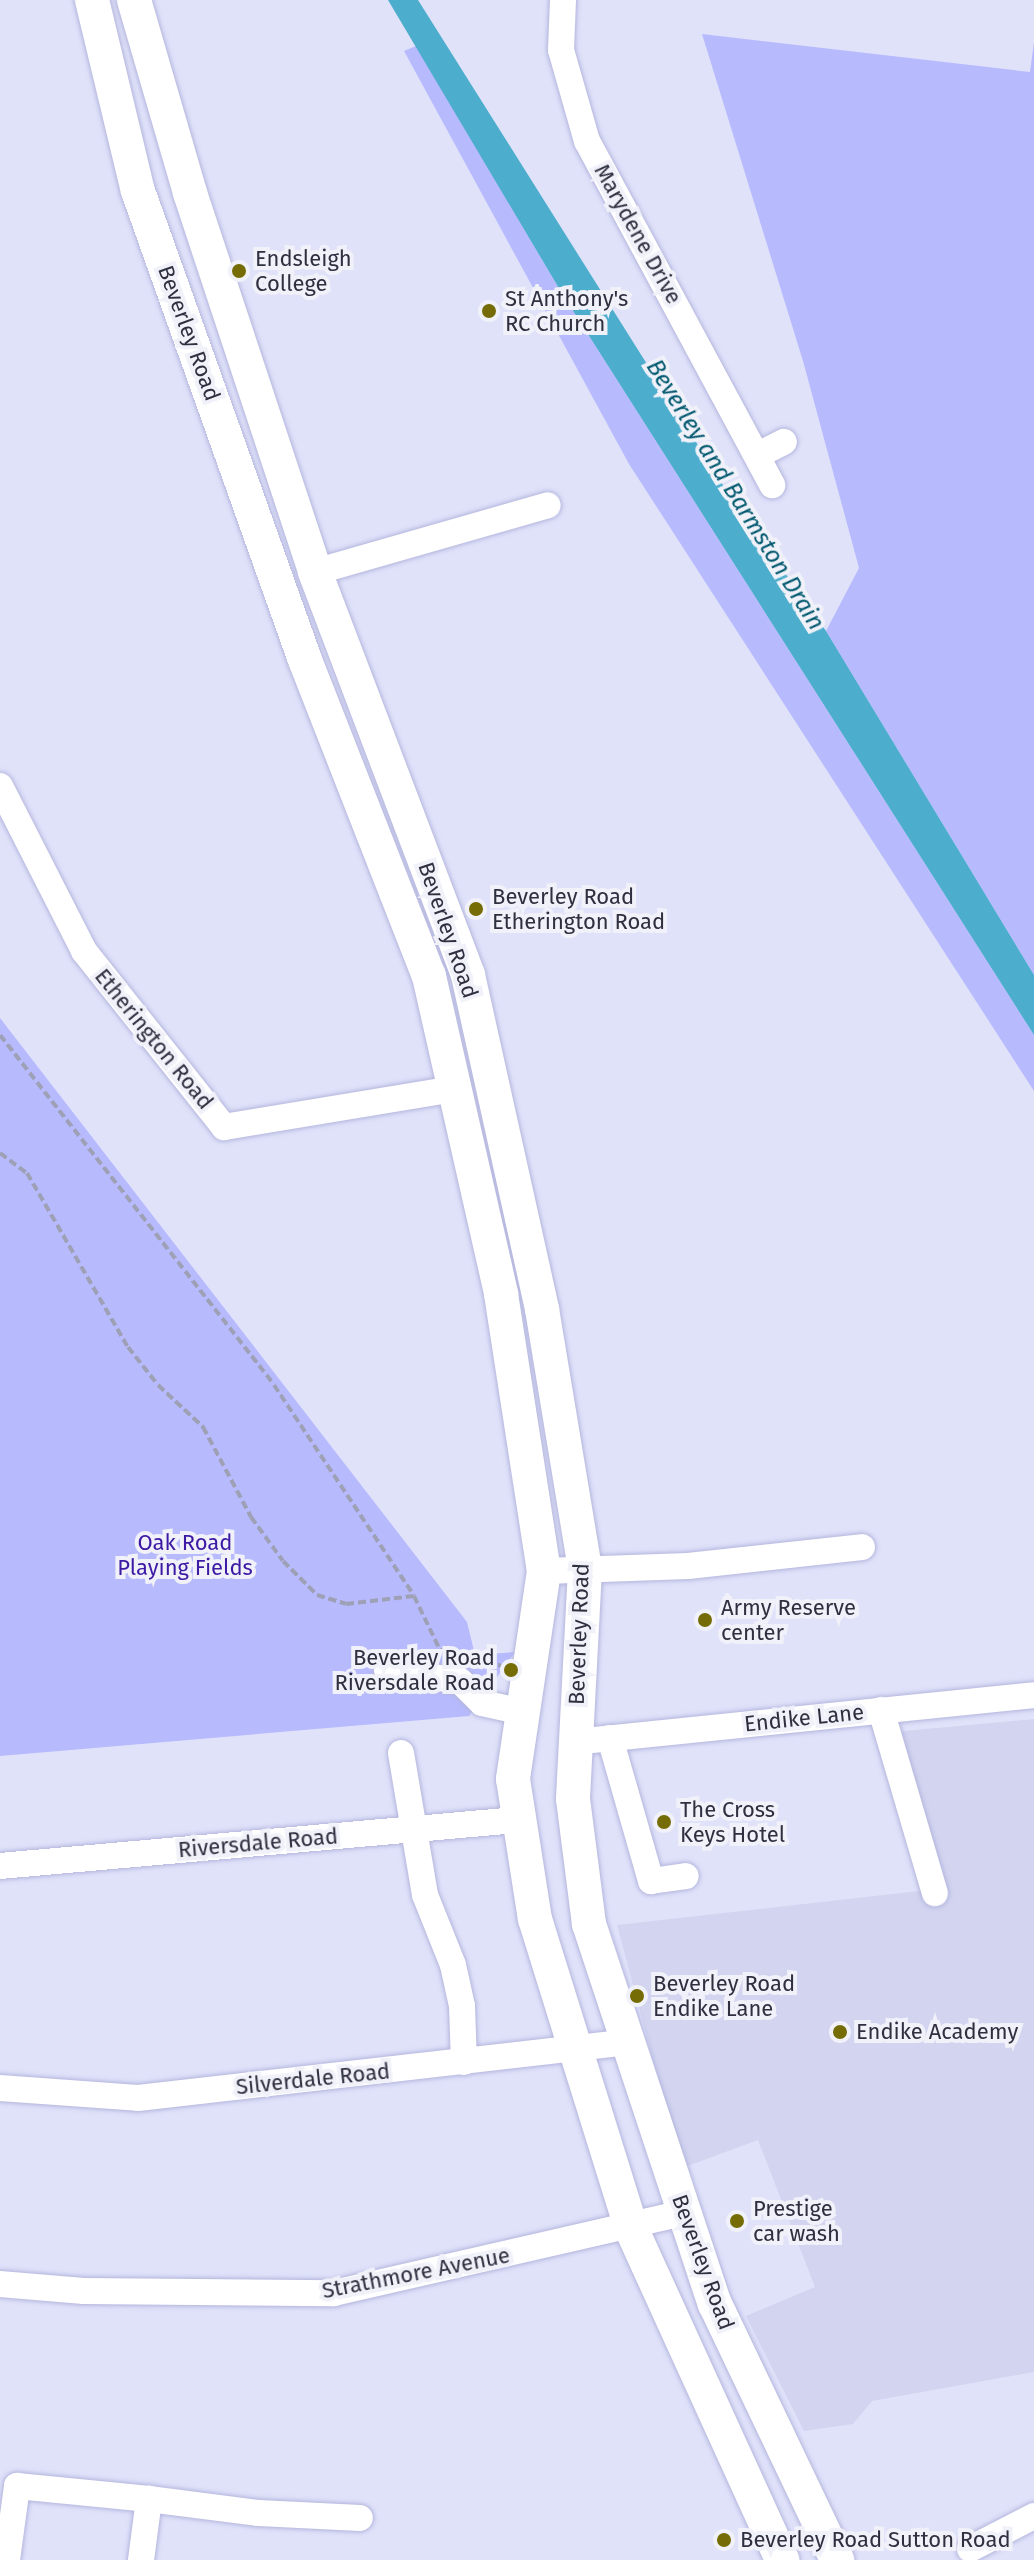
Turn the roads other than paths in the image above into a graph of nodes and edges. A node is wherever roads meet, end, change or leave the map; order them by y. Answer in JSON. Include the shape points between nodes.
{"nodes":[{"id":1,"x":92,"y":0,"type":"edge"},
{"id":2,"x":134,"y":0,"type":"edge"},
{"id":3,"x":563,"y":0,"type":"edge"},
{"id":4,"x":219,"y":285,"type":"junction"},
{"id":5,"x":177,"y":298,"type":"junction"},
{"id":6,"x":784,"y":442,"type":"dead end"},
{"id":7,"x":758,"y":455,"type":"junction"},
{"id":8,"x":772,"y":485,"type":"dead end"},
{"id":9,"x":548,"y":505,"type":"dead end"},
{"id":10,"x":315,"y":572,"type":"junction"},
{"id":11,"x":343,"y":646,"type":"junction"},
{"id":12,"x":305,"y":660,"type":"junction"},
{"id":13,"x":0,"y":786,"type":"edge"},
{"id":14,"x":473,"y":999,"type":"junction"},
{"id":15,"x":436,"y":1009,"type":"junction"},
{"id":16,"x":454,"y":1089,"type":"junction"},
{"id":17,"x":510,"y":1166,"type":"junction"},
{"id":18,"x":473,"y":1174,"type":"junction"},
{"id":19,"x":557,"y":1400,"type":"junction"},
{"id":20,"x":519,"y":1406,"type":"junction"},
{"id":21,"x":862,"y":1547,"type":"dead end"},
{"id":22,"x":585,"y":1569,"type":"junction"},
{"id":23,"x":544,"y":1571,"type":"junction"},
{"id":24,"x":387,"y":1670,"type":"dead end"},
{"id":25,"x":1034,"y":1695,"type":"edge"},
{"id":26,"x":525,"y":1702,"type":"junction"},
{"id":27,"x":881,"y":1710,"type":"junction"},
{"id":28,"x":610,"y":1738,"type":"junction"},
{"id":29,"x":573,"y":1742,"type":"junction"},
{"id":30,"x":401,"y":1753,"type":"dead end"},
{"id":31,"x":516,"y":1820,"type":"junction"},
{"id":32,"x":412,"y":1829,"type":"junction"},
{"id":33,"x":580,"y":1858,"type":"junction"},
{"id":34,"x":0,"y":1866,"type":"edge"},
{"id":35,"x":686,"y":1876,"type":"dead end"},
{"id":36,"x":527,"y":1881,"type":"junction"},
{"id":37,"x":935,"y":1893,"type":"dead end"},
{"id":38,"x":626,"y":2042,"type":"junction"},
{"id":39,"x":579,"y":2048,"type":"junction"},
{"id":40,"x":464,"y":2062,"type":"junction"},
{"id":41,"x":0,"y":2088,"type":"edge"},
{"id":42,"x":684,"y":2213,"type":"junction"},
{"id":43,"x":631,"y":2228,"type":"junction"},
{"id":44,"x":0,"y":2284,"type":"edge"},
{"id":45,"x":774,"y":2428,"type":"junction"},
{"id":46,"x":729,"y":2453,"type":"junction"},
{"id":47,"x":7,"y":2490,"type":"edge"},
{"id":48,"x":149,"y":2499,"type":"junction"},
{"id":49,"x":1034,"y":2516,"type":"edge"},
{"id":50,"x":360,"y":2518,"type":"dead end"},
{"id":51,"x":966,"y":2549,"type":"edge"},
{"id":52,"x":7,"y":2560,"type":"edge"},
{"id":53,"x":141,"y":2560,"type":"edge"},
{"id":54,"x":782,"y":2560,"type":"edge"},
{"id":55,"x":837,"y":2560,"type":"edge"}],
"edges":[{"from":1,"to":5,"type":"main road","name":"Beverley Road","via":[[138,191]]},
{"from":2,"to":4,"type":"main road","name":"Beverley Road"},
{"from":3,"to":7,"type":"street","name":"Marydene Drive","via":[[561,50],[587,141]]},
{"from":4,"to":5,"type":"main road"},
{"from":4,"to":10,"type":"main road","name":"Beverley Road"},
{"from":5,"to":12,"type":"main road","name":"Beverley Road"},
{"from":6,"to":7,"type":"street"},
{"from":7,"to":8,"type":"street","name":"Marydene Drive"},
{"from":9,"to":10,"type":"street"},
{"from":10,"to":11,"type":"main road","name":"Beverley Road"},
{"from":11,"to":12,"type":"street"},
{"from":11,"to":14,"type":"main road","name":"Beverley Road"},
{"from":12,"to":15,"type":"main road","name":"Beverley Road","via":[[429,976]]},
{"from":13,"to":16,"type":"street","name":"Etherington Road","via":[[84,951],[224,1127]]},
{"from":14,"to":15,"type":"main road"},
{"from":14,"to":17,"type":"main road","name":"Beverley Road"},
{"from":15,"to":16,"type":"main road","name":"Beverley Road"},
{"from":16,"to":18,"type":"main road","name":"Beverley Road"},
{"from":17,"to":18,"type":"main road"},
{"from":17,"to":19,"type":"main road","name":"Beverley Road"},
{"from":18,"to":20,"type":"main road","name":"Beverley Road"},
{"from":19,"to":20,"type":"main road"},
{"from":19,"to":22,"type":"main road","name":"Beverley Road"},
{"from":20,"to":23,"type":"main road","name":"Beverley Road"},
{"from":21,"to":22,"type":"street","via":[[688,1566]]},
{"from":22,"to":23,"type":"street"},
{"from":22,"to":29,"type":"main road","name":"Beverley Road"},
{"from":23,"to":26,"type":"main road","name":"Beverley Road"},
{"from":24,"to":26,"type":"street","via":[[460,1681],[482,1703]]},
{"from":25,"to":27,"type":"street","name":"Endike Lane"},
{"from":26,"to":31,"type":"main road","name":"Beverley Road","via":[[513,1779]]},
{"from":27,"to":28,"type":"street","name":"Endike Lane"},
{"from":27,"to":37,"type":"street"},
{"from":28,"to":29,"type":"street","name":"Endike Lane"},
{"from":28,"to":35,"type":"street","via":[[651,1881]]},
{"from":29,"to":33,"type":"main road","name":"Beverley Road"},
{"from":30,"to":32,"type":"street"},
{"from":31,"to":32,"type":"street","name":"Riversdale Road"},
{"from":31,"to":36,"type":"main road","name":"Beverley Road"},
{"from":32,"to":34,"type":"street","name":"Riversdale Road"},
{"from":32,"to":40,"type":"street","via":[[425,1895],[453,1965],[462,2006]]},
{"from":33,"to":36,"type":"main road"},
{"from":33,"to":38,"type":"main road","name":"Beverley Road","via":[[589,1924]]},
{"from":36,"to":39,"type":"main road","name":"Beverley Road"},
{"from":38,"to":39,"type":"street","name":"Silverdale Road"},
{"from":38,"to":42,"type":"main road","name":"Beverley Road"},
{"from":39,"to":40,"type":"street","name":"Silverdale Road"},
{"from":39,"to":43,"type":"main road","name":"Beverley Road"},
{"from":40,"to":41,"type":"street","name":"Silverdale Road","via":[[138,2098]]},
{"from":42,"to":43,"type":"street","name":"Strathmore Avenue"},
{"from":42,"to":45,"type":"main road","name":"Beverley Road","via":[[715,2304]]},
{"from":43,"to":44,"type":"street","name":"Strathmore Avenue","via":[[334,2293],[84,2291]]},
{"from":43,"to":46,"type":"main road","name":"Beverley Road"},
{"from":45,"to":46,"type":"main road"},
{"from":45,"to":55,"type":"main road","name":"Beverley Road"},
{"from":46,"to":54,"type":"main road","name":"Beverley Road"},
{"from":47,"to":48,"type":"street","via":[[24,2484]]},
{"from":47,"to":52,"type":"street"},
{"from":48,"to":50,"type":"street","via":[[259,2513]]},
{"from":48,"to":53,"type":"street"},
{"from":49,"to":51,"type":"street"}]}
